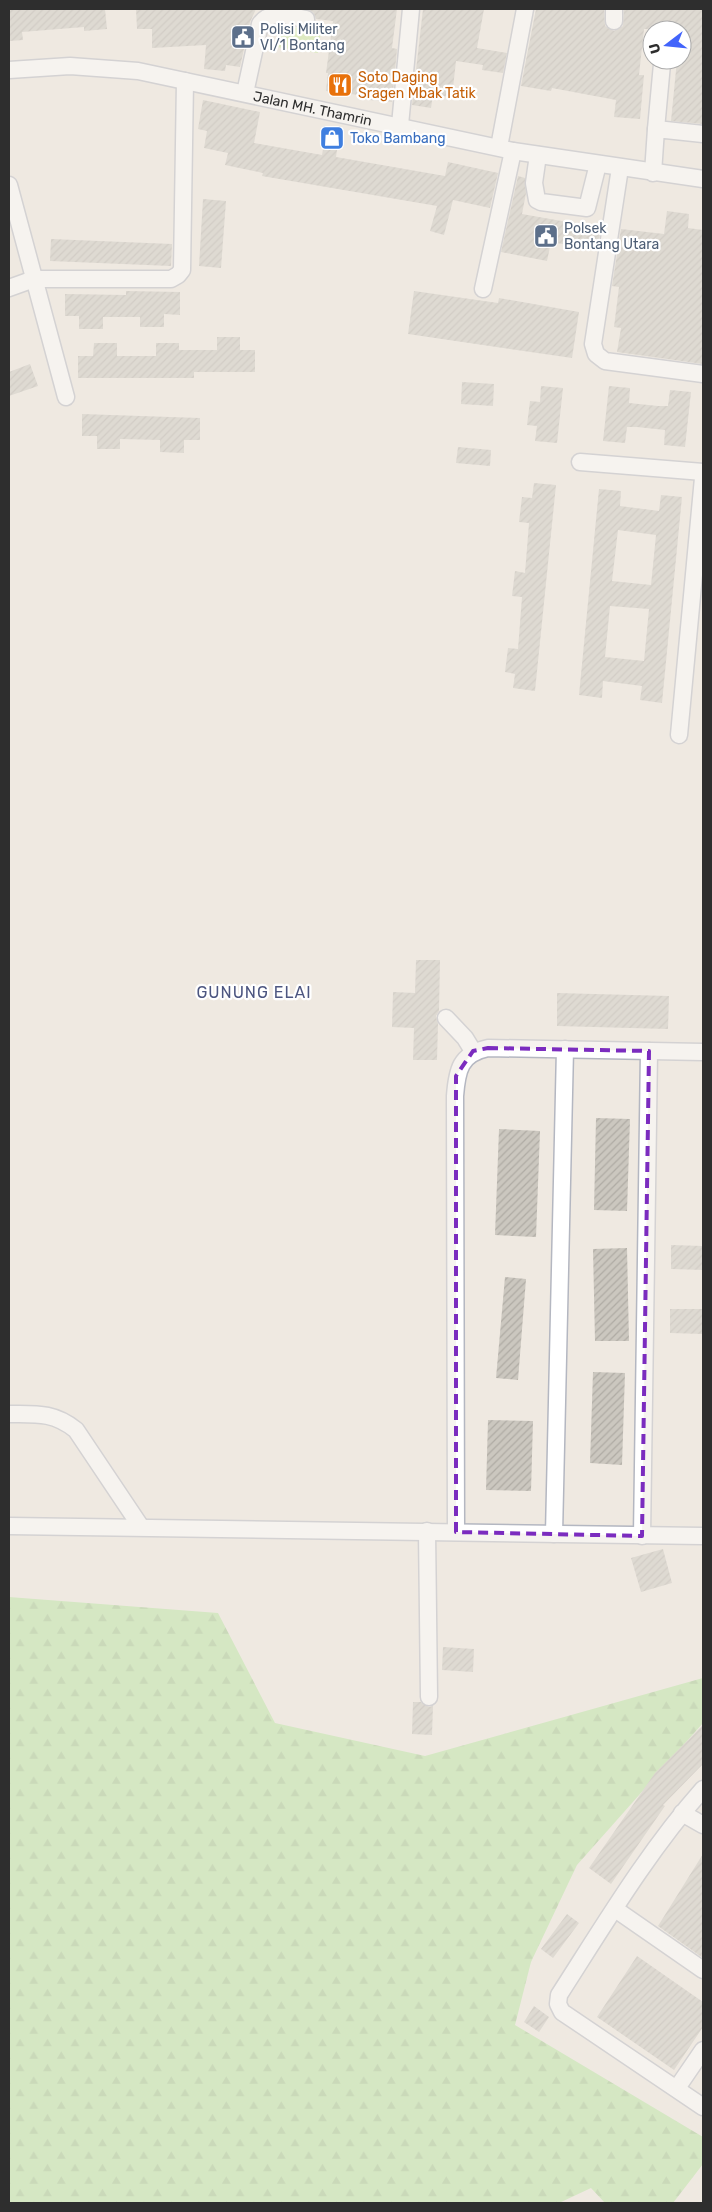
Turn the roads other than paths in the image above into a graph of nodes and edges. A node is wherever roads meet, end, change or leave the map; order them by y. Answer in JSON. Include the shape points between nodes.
{"nodes":[{"id":1,"x":411,"y":9,"type":"edge"},
{"id":2,"x":524,"y":9,"type":"edge"},
{"id":3,"x":306,"y":19,"type":"dead end"},
{"id":4,"x":9,"y":70,"type":"edge"},
{"id":5,"x":661,"y":70,"type":"edge"},
{"id":6,"x":185,"y":81,"type":"junction"},
{"id":7,"x":245,"y":93,"type":"junction"},
{"id":8,"x":400,"y":125,"type":"junction"},
{"id":9,"x":656,"y":129,"type":"junction"},
{"id":10,"x":703,"y":134,"type":"edge"},
{"id":11,"x":506,"y":149,"type":"junction"},
{"id":12,"x":538,"y":155,"type":"junction"},
{"id":13,"x":598,"y":164,"type":"junction"},
{"id":14,"x":620,"y":168,"type":"junction"},
{"id":15,"x":652,"y":173,"type":"junction"},
{"id":16,"x":703,"y":179,"type":"edge"},
{"id":17,"x":9,"y":185,"type":"edge"},
{"id":18,"x":34,"y":279,"type":"junction"},
{"id":19,"x":9,"y":288,"type":"edge"},
{"id":20,"x":483,"y":289,"type":"dead end"},
{"id":21,"x":703,"y":374,"type":"edge"},
{"id":22,"x":66,"y":397,"type":"dead end"},
{"id":23,"x":580,"y":462,"type":"dead end"},
{"id":24,"x":703,"y":472,"type":"edge"},
{"id":25,"x":703,"y":478,"type":"edge"},
{"id":26,"x":679,"y":735,"type":"dead end"},
{"id":27,"x":446,"y":1018,"type":"dead end"},
{"id":28,"x":565,"y":1049,"type":"junction"},
{"id":29,"x":472,"y":1051,"type":"junction"},
{"id":30,"x":648,"y":1051,"type":"junction"},
{"id":31,"x":703,"y":1052,"type":"edge"},
{"id":32,"x":9,"y":1414,"type":"edge"},
{"id":33,"x":9,"y":1526,"type":"edge"},
{"id":34,"x":141,"y":1526,"type":"junction"},
{"id":35,"x":427,"y":1531,"type":"junction"},
{"id":36,"x":456,"y":1532,"type":"junction"},
{"id":37,"x":554,"y":1534,"type":"junction"},
{"id":38,"x":642,"y":1536,"type":"junction"},
{"id":39,"x":703,"y":1536,"type":"edge"},
{"id":40,"x":429,"y":1697,"type":"dead end"},
{"id":41,"x":703,"y":1789,"type":"edge"},
{"id":42,"x":682,"y":1813,"type":"junction"},
{"id":43,"x":703,"y":1825,"type":"edge"},
{"id":44,"x":615,"y":1909,"type":"junction"},
{"id":45,"x":703,"y":1970,"type":"edge"},
{"id":46,"x":703,"y":2050,"type":"edge"},
{"id":47,"x":677,"y":2088,"type":"junction"},
{"id":48,"x":703,"y":2107,"type":"edge"}],
"edges":[{"from":1,"to":8,"type":"street"},
{"from":2,"to":11,"type":"street"},
{"from":3,"to":7,"type":"street","via":[[266,16],[260,24]]},
{"from":4,"to":6,"type":"street","name":"Jalan MH. Thamrin","via":[[70,66],[108,68]]},
{"from":5,"to":9,"type":"street"},
{"from":6,"to":7,"type":"street","name":"Jalan MH. Thamrin"},
{"from":6,"to":18,"type":"street","via":[[182,270],[171,279]]},
{"from":7,"to":8,"type":"street","name":"Jalan MH. Thamrin"},
{"from":8,"to":11,"type":"street","name":"Jalan MH. Thamrin"},
{"from":9,"to":10,"type":"street"},
{"from":9,"to":15,"type":"street"},
{"from":11,"to":12,"type":"street","name":"Jalan MH. Thamrin"},
{"from":11,"to":20,"type":"street"},
{"from":12,"to":13,"type":"street","name":"Jalan MH. Thamrin"},
{"from":12,"to":13,"type":"street","via":[[534,182],[537,200],[541,202],[587,208]]},
{"from":13,"to":14,"type":"street","name":"Jalan MH. Thamrin"},
{"from":14,"to":15,"type":"street","name":"Jalan MH. Thamrin"},
{"from":14,"to":21,"type":"street","via":[[593,344],[596,354],[606,361]]},
{"from":15,"to":16,"type":"street","name":"Jalan MH. Thamrin"},
{"from":17,"to":18,"type":"street"},
{"from":18,"to":19,"type":"street"},
{"from":18,"to":22,"type":"street"},
{"from":23,"to":24,"type":"street"},
{"from":25,"to":26,"type":"street"},
{"from":27,"to":29,"type":"street","via":[[465,1038]]},
{"from":28,"to":29,"type":"street","via":[[488,1048]]},
{"from":28,"to":30,"type":"street"},
{"from":28,"to":37,"type":"street"},
{"from":29,"to":36,"type":"street","via":[[456,1076],[455,1096]]},
{"from":30,"to":31,"type":"street"},
{"from":30,"to":38,"type":"street"},
{"from":32,"to":34,"type":"street","via":[[38,1414],[63,1419],[76,1430]]},
{"from":33,"to":34,"type":"street"},
{"from":34,"to":35,"type":"street"},
{"from":35,"to":36,"type":"street"},
{"from":35,"to":40,"type":"street"},
{"from":36,"to":37,"type":"street"},
{"from":37,"to":38,"type":"street"},
{"from":38,"to":39,"type":"street"},
{"from":41,"to":42,"type":"street"},
{"from":42,"to":43,"type":"street"},
{"from":42,"to":44,"type":"street"},
{"from":44,"to":45,"type":"street"},
{"from":44,"to":47,"type":"street","via":[[559,1995],[558,2004],[562,2012]]},
{"from":46,"to":47,"type":"street"},
{"from":47,"to":48,"type":"street"}]}
